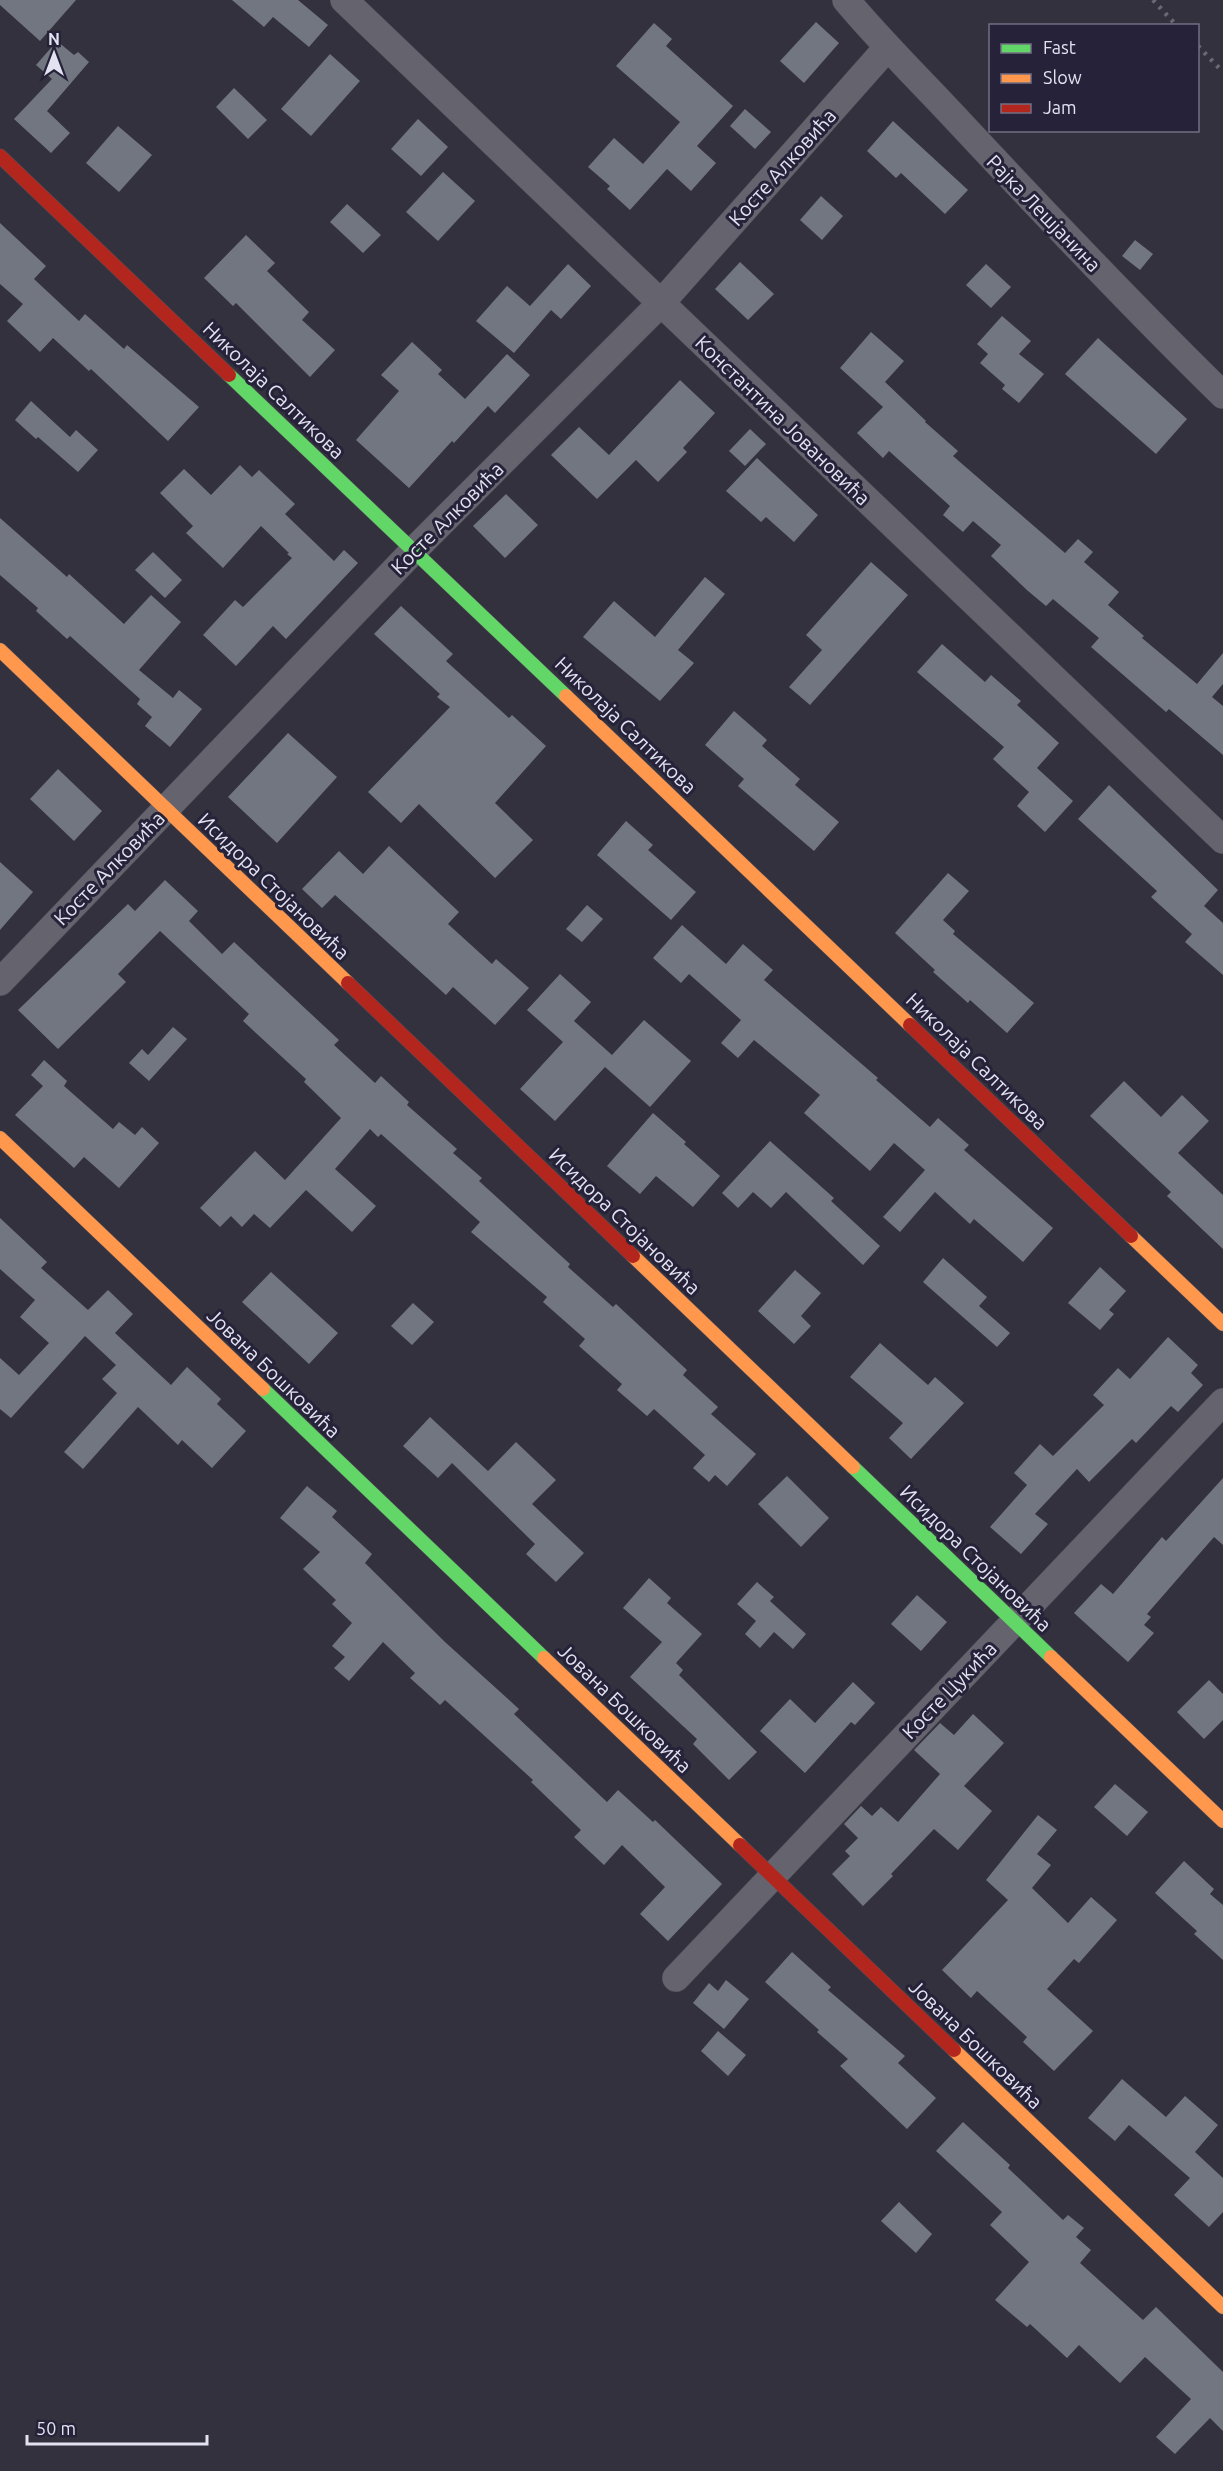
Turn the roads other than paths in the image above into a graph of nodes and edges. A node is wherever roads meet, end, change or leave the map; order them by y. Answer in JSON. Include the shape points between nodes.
{"nodes":[{"id":1,"x":344,"y":0,"type":"edge"},
{"id":2,"x":846,"y":0,"type":"edge"},
{"id":3,"x":887,"y":48,"type":"junction"},
{"id":4,"x":0,"y":156,"type":"edge"},
{"id":5,"x":661,"y":303,"type":"junction"},
{"id":6,"x":1223,"y":394,"type":"edge"},
{"id":7,"x":414,"y":550,"type":"junction"},
{"id":8,"x":0,"y":650,"type":"edge"},
{"id":9,"x":165,"y":808,"type":"junction"},
{"id":10,"x":1223,"y":840,"type":"edge"},
{"id":11,"x":0,"y":982,"type":"edge"},
{"id":12,"x":0,"y":1138,"type":"edge"},
{"id":13,"x":1223,"y":1324,"type":"edge"},
{"id":14,"x":1223,"y":1402,"type":"edge"},
{"id":15,"x":1014,"y":1621,"type":"junction"},
{"id":16,"x":1223,"y":1821,"type":"edge"},
{"id":17,"x":772,"y":1876,"type":"junction"},
{"id":18,"x":676,"y":1978,"type":"dead end"},
{"id":19,"x":1223,"y":2307,"type":"edge"}],
"edges":[{"from":1,"to":5,"type":"street","name":"Константина Јовановића"},
{"from":2,"to":3,"type":"street","name":"Рајка Лешјанина"},
{"from":3,"to":5,"type":"street","name":"Косте Алковића"},
{"from":3,"to":6,"type":"street","name":"Рајка Лешјанина"},
{"from":4,"to":7,"type":"street","name":"Николаја Салтикова"},
{"from":5,"to":7,"type":"street","name":"Косте Алковића"},
{"from":5,"to":10,"type":"street","name":"Константина Јовановића"},
{"from":7,"to":9,"type":"street","name":"Косте Алковића"},
{"from":7,"to":13,"type":"street","name":"Николаја Салтикова"},
{"from":8,"to":9,"type":"street","name":"Исидора Стојановића"},
{"from":9,"to":11,"type":"street","name":"Косте Алковића"},
{"from":9,"to":15,"type":"street","name":"Исидора Стојановића"},
{"from":12,"to":17,"type":"street","name":"Јована Бошковића"},
{"from":14,"to":15,"type":"street","name":"Косте Цукића"},
{"from":15,"to":16,"type":"street","name":"Исидора Стојановића"},
{"from":15,"to":17,"type":"street","name":"Косте Цукића"},
{"from":17,"to":18,"type":"street","name":"Косте Цукића"},
{"from":17,"to":19,"type":"street","name":"Јована Бошковића"}]}
